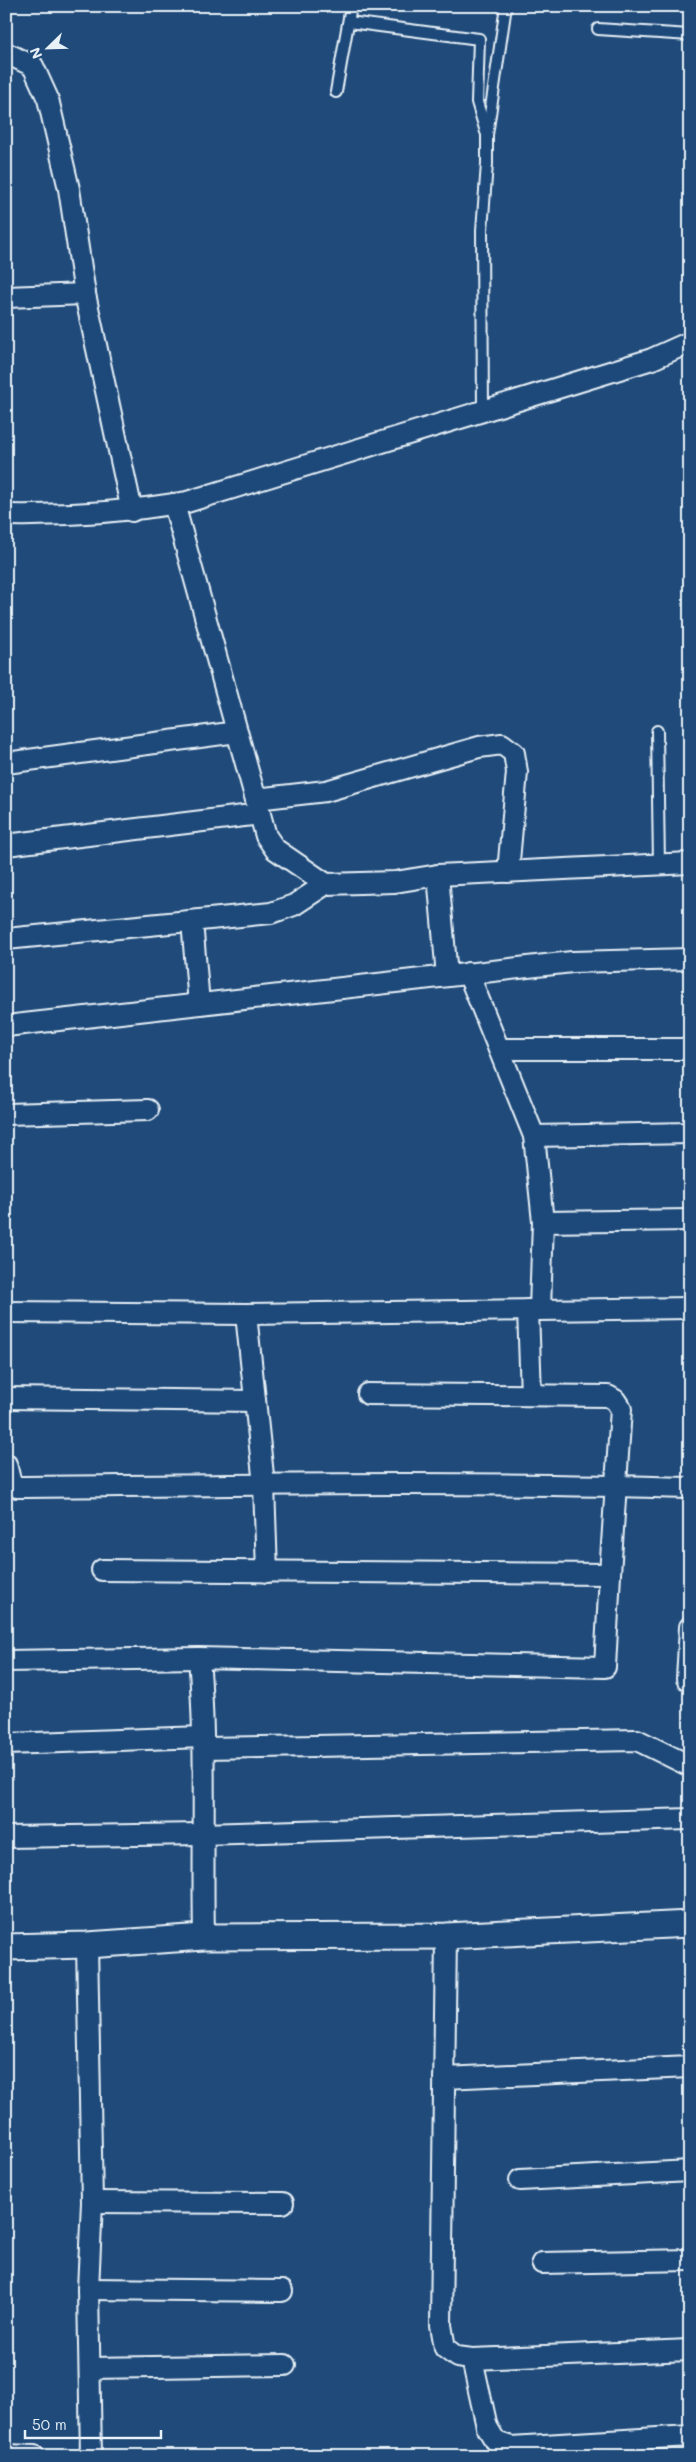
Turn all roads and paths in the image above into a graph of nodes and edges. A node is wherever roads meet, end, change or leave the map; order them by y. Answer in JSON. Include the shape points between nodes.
{"nodes":[{"id":1,"x":351,"y":6,"type":"edge"},
{"id":2,"x":506,"y":6,"type":"edge"},
{"id":3,"x":348,"y":22,"type":"junction"},
{"id":4,"x":598,"y":29,"type":"dead end"},
{"id":5,"x":690,"y":35,"type":"edge"},
{"id":6,"x":6,"y":53,"type":"edge"},
{"id":7,"x":336,"y":92,"type":"dead end"},
{"id":8,"x":487,"y":135,"type":"junction"},
{"id":9,"x":85,"y":294,"type":"junction"},
{"id":10,"x":6,"y":296,"type":"edge"},
{"id":11,"x":690,"y":342,"type":"edge"},
{"id":12,"x":483,"y":411,"type":"junction"},
{"id":13,"x":174,"y":504,"type":"junction"},
{"id":14,"x":132,"y":511,"type":"junction"},
{"id":15,"x":6,"y":516,"type":"edge"},
{"id":16,"x":657,"y":731,"type":"dead end"},
{"id":17,"x":237,"y":732,"type":"junction"},
{"id":18,"x":6,"y":763,"type":"edge"},
{"id":19,"x":258,"y":806,"type":"junction"},
{"id":20,"x":6,"y":846,"type":"edge"},
{"id":21,"x":690,"y":863,"type":"edge"},
{"id":22,"x":659,"y":864,"type":"junction"},
{"id":23,"x":508,"y":872,"type":"junction"},
{"id":24,"x":438,"y":875,"type":"junction"},
{"id":25,"x":326,"y":884,"type":"junction"},
{"id":26,"x":192,"y":921,"type":"junction"},
{"id":27,"x":6,"y":939,"type":"edge"},
{"id":28,"x":690,"y":959,"type":"edge"},
{"id":29,"x":468,"y":973,"type":"junction"},
{"id":30,"x":447,"y":976,"type":"junction"},
{"id":31,"x":199,"y":1004,"type":"junction"},
{"id":32,"x":6,"y":1026,"type":"edge"},
{"id":33,"x":499,"y":1049,"type":"junction"},
{"id":34,"x":690,"y":1049,"type":"edge"},
{"id":35,"x":148,"y":1110,"type":"dead end"},
{"id":36,"x":6,"y":1114,"type":"edge"},
{"id":37,"x":690,"y":1133,"type":"edge"},
{"id":38,"x":534,"y":1136,"type":"junction"},
{"id":39,"x":690,"y":1220,"type":"edge"},
{"id":40,"x":543,"y":1222,"type":"junction"},
{"id":41,"x":690,"y":1308,"type":"edge"},
{"id":42,"x":534,"y":1310,"type":"junction"},
{"id":43,"x":6,"y":1312,"type":"edge"},
{"id":44,"x":246,"y":1314,"type":"junction"},
{"id":45,"x":368,"y":1394,"type":"dead end"},
{"id":46,"x":530,"y":1395,"type":"junction"},
{"id":47,"x":6,"y":1398,"type":"edge"},
{"id":48,"x":255,"y":1401,"type":"junction"},
{"id":49,"x":6,"y":1464,"type":"edge"},
{"id":50,"x":264,"y":1485,"type":"junction"},
{"id":51,"x":617,"y":1486,"type":"junction"},
{"id":52,"x":690,"y":1488,"type":"edge"},
{"id":53,"x":102,"y":1570,"type":"dead end"},
{"id":54,"x":267,"y":1572,"type":"junction"},
{"id":55,"x":610,"y":1574,"type":"junction"},
{"id":56,"x":690,"y":1627,"type":"edge"},
{"id":57,"x":199,"y":1658,"type":"junction"},
{"id":58,"x":6,"y":1661,"type":"edge"},
{"id":59,"x":687,"y":1679,"type":"dead end"},
{"id":60,"x":204,"y":1742,"type":"junction"},
{"id":61,"x":6,"y":1744,"type":"edge"},
{"id":62,"x":690,"y":1766,"type":"edge"},
{"id":63,"x":690,"y":1819,"type":"edge"},
{"id":64,"x":202,"y":1834,"type":"junction"},
{"id":65,"x":6,"y":1837,"type":"edge"},
{"id":66,"x":690,"y":1924,"type":"edge"},
{"id":67,"x":446,"y":1936,"type":"junction"},
{"id":68,"x":204,"y":1937,"type":"junction"},
{"id":69,"x":88,"y":1945,"type":"junction"},
{"id":70,"x":6,"y":1947,"type":"edge"},
{"id":71,"x":690,"y":2067,"type":"edge"},
{"id":72,"x":444,"y":2078,"type":"junction"},
{"id":73,"x":690,"y":2171,"type":"edge"},
{"id":74,"x":520,"y":2180,"type":"dead end"},
{"id":75,"x":92,"y":2202,"type":"junction"},
{"id":76,"x":283,"y":2203,"type":"dead end"},
{"id":77,"x":690,"y":2260,"type":"edge"},
{"id":78,"x":542,"y":2263,"type":"dead end"},
{"id":79,"x":88,"y":2289,"type":"junction"},
{"id":80,"x":282,"y":2292,"type":"dead end"},
{"id":81,"x":690,"y":2350,"type":"edge"},
{"id":82,"x":472,"y":2359,"type":"junction"},
{"id":83,"x":285,"y":2365,"type":"dead end"},
{"id":84,"x":92,"y":2368,"type":"junction"},
{"id":85,"x":690,"y":2436,"type":"edge"},
{"id":86,"x":6,"y":2455,"type":"edge"},
{"id":87,"x":34,"y":2456,"type":"edge"},
{"id":88,"x":91,"y":2456,"type":"edge"}],
"edges":[{"from":1,"to":3,"type":"lane"},
{"from":2,"to":8,"type":"lane"},
{"from":3,"to":7,"type":"lane"},
{"from":3,"to":8,"type":"lane","via":[[479,39],[477,102]]},
{"from":4,"to":5,"type":"lane"},
{"from":6,"to":9,"type":"street","via":[[33,66],[48,98],[69,189]]},
{"from":8,"to":12,"type":"lane","via":[[482,230]]},
{"from":9,"to":10,"type":"street"},
{"from":9,"to":14,"type":"street"},
{"from":11,"to":12,"type":"street","via":[[652,359]]},
{"from":12,"to":13,"type":"street"},
{"from":13,"to":14,"type":"street"},
{"from":13,"to":17,"type":"street"},
{"from":14,"to":15,"type":"street"},
{"from":16,"to":22,"type":"lane"},
{"from":17,"to":18,"type":"street"},
{"from":17,"to":19,"type":"street"},
{"from":19,"to":20,"type":"street"},
{"from":19,"to":23,"type":"street","via":[[326,791],[479,747],[502,744],[514,753],[517,772]]},
{"from":19,"to":25,"type":"street","via":[[266,836],[275,849]]},
{"from":21,"to":22,"type":"street"},
{"from":22,"to":23,"type":"street"},
{"from":23,"to":24,"type":"street"},
{"from":24,"to":25,"type":"street","via":[[396,882]]},
{"from":24,"to":30,"type":"street"},
{"from":25,"to":26,"type":"street","via":[[294,905],[271,913]]},
{"from":26,"to":27,"type":"street"},
{"from":26,"to":31,"type":"street"},
{"from":28,"to":29,"type":"street","via":[[572,962]]},
{"from":29,"to":30,"type":"street"},
{"from":29,"to":33,"type":"street"},
{"from":30,"to":31,"type":"street"},
{"from":31,"to":32,"type":"street"},
{"from":33,"to":34,"type":"street"},
{"from":33,"to":38,"type":"street"},
{"from":35,"to":36,"type":"street"},
{"from":37,"to":38,"type":"street"},
{"from":38,"to":40,"type":"street"},
{"from":39,"to":40,"type":"street"},
{"from":40,"to":42,"type":"street"},
{"from":41,"to":42,"type":"street"},
{"from":42,"to":44,"type":"street"},
{"from":42,"to":46,"type":"street"},
{"from":43,"to":44,"type":"street"},
{"from":44,"to":48,"type":"street"},
{"from":45,"to":46,"type":"street"},
{"from":46,"to":51,"type":"street","via":[[608,1396],[615,1400],[621,1409]]},
{"from":47,"to":48,"type":"street"},
{"from":48,"to":50,"type":"street"},
{"from":49,"to":50,"type":"street","via":[[11,1484],[17,1487]]},
{"from":50,"to":51,"type":"street"},
{"from":50,"to":54,"type":"street"},
{"from":51,"to":52,"type":"street"},
{"from":51,"to":55,"type":"street"},
{"from":53,"to":54,"type":"street"},
{"from":54,"to":55,"type":"street"},
{"from":55,"to":57,"type":"street","via":[[605,1667]]},
{"from":56,"to":59,"type":"street"},
{"from":57,"to":58,"type":"street"},
{"from":57,"to":60,"type":"street"},
{"from":60,"to":61,"type":"street"},
{"from":60,"to":62,"type":"street","via":[[637,1740]]},
{"from":60,"to":64,"type":"street"},
{"from":63,"to":64,"type":"street"},
{"from":64,"to":65,"type":"street"},
{"from":64,"to":68,"type":"street"},
{"from":66,"to":67,"type":"street"},
{"from":67,"to":68,"type":"street"},
{"from":67,"to":72,"type":"street"},
{"from":68,"to":69,"type":"street"},
{"from":69,"to":70,"type":"street"},
{"from":69,"to":75,"type":"street"},
{"from":71,"to":72,"type":"street"},
{"from":72,"to":82,"type":"street","via":[[441,2326],[445,2348],[457,2357]]},
{"from":73,"to":74,"type":"street"},
{"from":75,"to":76,"type":"street"},
{"from":75,"to":79,"type":"street"},
{"from":77,"to":78,"type":"street"},
{"from":79,"to":80,"type":"street"},
{"from":79,"to":84,"type":"street"},
{"from":81,"to":82,"type":"street"},
{"from":82,"to":85,"type":"street","via":[[487,2427],[496,2442],[510,2447]]},
{"from":83,"to":84,"type":"street"},
{"from":84,"to":88,"type":"street"},
{"from":86,"to":87,"type":"street"}]}
